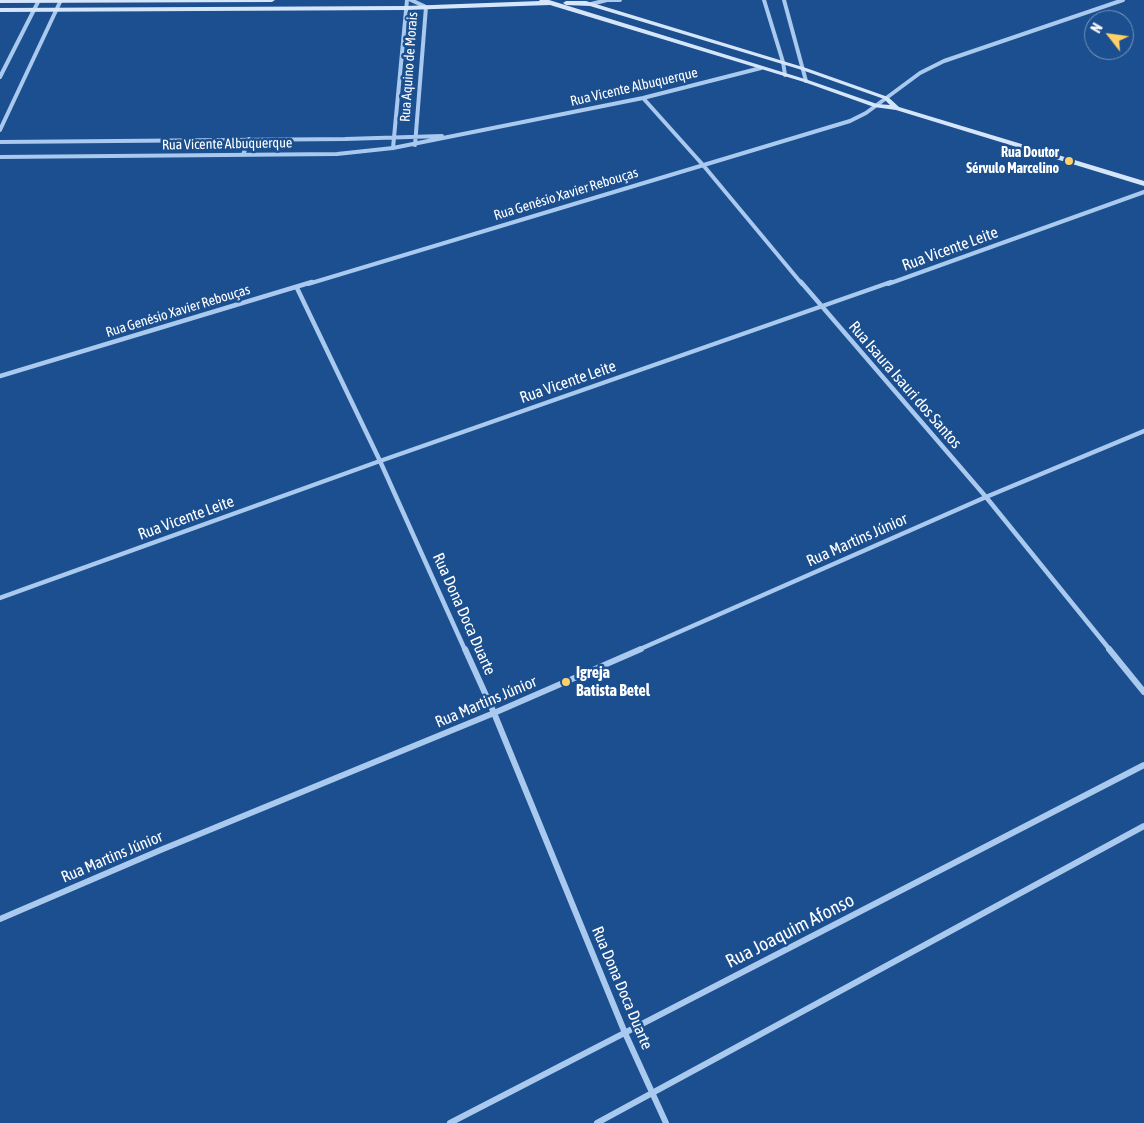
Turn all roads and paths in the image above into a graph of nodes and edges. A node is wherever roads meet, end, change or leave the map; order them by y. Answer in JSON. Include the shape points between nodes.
{"nodes":[{"id":1,"x":39,"y":0,"type":"edge"},
{"id":2,"x":61,"y":0,"type":"edge"},
{"id":3,"x":272,"y":0,"type":"edge"},
{"id":4,"x":409,"y":0,"type":"edge"},
{"id":5,"x":542,"y":0,"type":"edge"},
{"id":6,"x":579,"y":0,"type":"edge"},
{"id":7,"x":606,"y":0,"type":"edge"},
{"id":8,"x":620,"y":0,"type":"edge"},
{"id":9,"x":764,"y":0,"type":"edge"},
{"id":10,"x":784,"y":0,"type":"edge"},
{"id":11,"x":1123,"y":0,"type":"edge"},
{"id":12,"x":0,"y":1,"type":"edge"},
{"id":13,"x":553,"y":3,"type":"junction"},
{"id":14,"x":591,"y":4,"type":"junction"},
{"id":15,"x":426,"y":7,"type":"junction"},
{"id":16,"x":406,"y":8,"type":"junction"},
{"id":17,"x":0,"y":10,"type":"edge"},
{"id":18,"x":33,"y":10,"type":"junction"},
{"id":19,"x":56,"y":10,"type":"junction"},
{"id":20,"x":783,"y":62,"type":"junction"},
{"id":21,"x":761,"y":68,"type":"junction"},
{"id":22,"x":804,"y":69,"type":"junction"},
{"id":23,"x":785,"y":75,"type":"junction"},
{"id":24,"x":0,"y":77,"type":"edge"},
{"id":25,"x":806,"y":81,"type":"junction"},
{"id":26,"x":643,"y":98,"type":"junction"},
{"id":27,"x":886,"y":98,"type":"junction"},
{"id":28,"x":876,"y":106,"type":"junction"},
{"id":29,"x":897,"y":108,"type":"junction"},
{"id":30,"x":0,"y":130,"type":"edge"},
{"id":31,"x":415,"y":136,"type":"junction"},
{"id":32,"x":453,"y":136,"type":"junction"},
{"id":33,"x":393,"y":137,"type":"junction"},
{"id":34,"x":249,"y":139,"type":"junction"},
{"id":35,"x":0,"y":142,"type":"edge"},
{"id":36,"x":415,"y":145,"type":"junction"},
{"id":37,"x":393,"y":148,"type":"junction"},
{"id":38,"x":243,"y":155,"type":"junction"},
{"id":39,"x":0,"y":157,"type":"edge"},
{"id":40,"x":703,"y":165,"type":"junction"},
{"id":41,"x":1144,"y":184,"type":"edge"},
{"id":42,"x":1144,"y":192,"type":"edge"},
{"id":43,"x":297,"y":288,"type":"junction"},
{"id":44,"x":822,"y":308,"type":"junction"},
{"id":45,"x":0,"y":376,"type":"edge"},
{"id":46,"x":1144,"y":431,"type":"edge"},
{"id":47,"x":380,"y":461,"type":"junction"},
{"id":48,"x":986,"y":497,"type":"junction"},
{"id":49,"x":0,"y":598,"type":"edge"},
{"id":50,"x":1144,"y":692,"type":"edge"},
{"id":51,"x":494,"y":713,"type":"junction"},
{"id":52,"x":1144,"y":765,"type":"edge"},
{"id":53,"x":1144,"y":826,"type":"edge"},
{"id":54,"x":0,"y":919,"type":"edge"},
{"id":55,"x":625,"y":1033,"type":"junction"},
{"id":56,"x":652,"y":1093,"type":"junction"},
{"id":57,"x":450,"y":1123,"type":"edge"},
{"id":58,"x":597,"y":1123,"type":"edge"},
{"id":59,"x":666,"y":1123,"type":"edge"}],
"edges":[{"from":1,"to":2,"type":"main road"},
{"from":1,"to":12,"type":"main road"},
{"from":1,"to":18,"type":"street"},
{"from":2,"to":3,"type":"main road"},
{"from":2,"to":19,"type":"street"},
{"from":4,"to":15,"type":"street","name":"Rua Aquino de Morais"},
{"from":4,"to":16,"type":"street","name":"Rua Aquino de Morais"},
{"from":5,"to":13,"type":"main road"},
{"from":6,"to":14,"type":"main road"},
{"from":7,"to":8,"type":"street"},
{"from":7,"to":14,"type":"street"},
{"from":9,"to":20,"type":"street"},
{"from":10,"to":22,"type":"street"},
{"from":11,"to":27,"type":"street","name":"Rua Genésio Xavier Rebouças","via":[[944,61],[920,73]]},
{"from":13,"to":14,"type":"main road"},
{"from":13,"to":15,"type":"main road"},
{"from":13,"to":21,"type":"main road"},
{"from":14,"to":20,"type":"main road"},
{"from":15,"to":16,"type":"main road"},
{"from":15,"to":31,"type":"street","name":"Rua Aquino de Morais"},
{"from":16,"to":19,"type":"main road"},
{"from":16,"to":33,"type":"street","name":"Rua Aquino de Morais"},
{"from":17,"to":18,"type":"main road"},
{"from":18,"to":19,"type":"main road"},
{"from":18,"to":24,"type":"street"},
{"from":19,"to":30,"type":"street"},
{"from":20,"to":22,"type":"main road"},
{"from":20,"to":23,"type":"street"},
{"from":21,"to":23,"type":"main road"},
{"from":21,"to":26,"type":"street","name":"Rua Vicente Albuquerque"},
{"from":22,"to":25,"type":"street"},
{"from":22,"to":27,"type":"main road"},
{"from":23,"to":25,"type":"main road"},
{"from":25,"to":28,"type":"main road"},
{"from":26,"to":32,"type":"street","name":"Rua Vicente Albuquerque"},
{"from":26,"to":40,"type":"street","name":"Rua Isaura Isauri dos Santos"},
{"from":27,"to":28,"type":"street","name":"Rua Genésio Xavier Rebouças"},
{"from":27,"to":29,"type":"main road"},
{"from":28,"to":29,"type":"main road"},
{"from":28,"to":40,"type":"street","name":"Rua Genésio Xavier Rebouças","via":[[850,121]]},
{"from":29,"to":41,"type":"main road"},
{"from":31,"to":32,"type":"street","name":"Rua Vicente Albuquerque"},
{"from":31,"to":33,"type":"street","name":"Rua Vicente Albuquerque"},
{"from":31,"to":36,"type":"street","name":"Rua Aquino de Morais"},
{"from":32,"to":36,"type":"street","name":"Rua Vicente Albuquerque"},
{"from":33,"to":34,"type":"street","name":"Rua Vicente Albuquerque"},
{"from":33,"to":37,"type":"street","name":"Rua Aquino de Morais"},
{"from":34,"to":35,"type":"street","name":"Rua Vicente Albuquerque"},
{"from":34,"to":38,"type":"street"},
{"from":36,"to":37,"type":"street","name":"Rua Vicente Albuquerque"},
{"from":37,"to":38,"type":"street","name":"Rua Vicente Albuquerque","via":[[337,154]]},
{"from":38,"to":39,"type":"street","name":"Rua Vicente Albuquerque"},
{"from":40,"to":43,"type":"street","name":"Rua Genésio Xavier Rebouças"},
{"from":40,"to":44,"type":"street","name":"Rua Isaura Isauri dos Santos"},
{"from":42,"to":44,"type":"street","name":"Rua Vicente Leite"},
{"from":43,"to":45,"type":"street","name":"Rua Genésio Xavier Rebouças"},
{"from":43,"to":47,"type":"street","name":"Rua Dona Doca Duarte"},
{"from":44,"to":47,"type":"street","name":"Rua Vicente Leite"},
{"from":44,"to":48,"type":"street","name":"Rua Isaura Isauri dos Santos"},
{"from":46,"to":48,"type":"street","name":"Rua Martins Júnior"},
{"from":47,"to":49,"type":"street","name":"Rua Vicente Leite"},
{"from":47,"to":51,"type":"street","name":"Rua Dona Doca Duarte"},
{"from":48,"to":50,"type":"street","name":"Rua Isaura Isauri dos Santos"},
{"from":48,"to":51,"type":"street","name":"Rua Martins Júnior"},
{"from":51,"to":54,"type":"street","name":"Rua Martins Júnior"},
{"from":51,"to":55,"type":"street","name":"Rua Dona Doca Duarte"},
{"from":52,"to":55,"type":"street","name":"Rua Joaquim Afonso"},
{"from":53,"to":56,"type":"street"},
{"from":55,"to":56,"type":"street","name":"Rua Dona Doca Duarte"},
{"from":55,"to":57,"type":"street","name":"Rua Joaquim Afonso"},
{"from":56,"to":58,"type":"street"},
{"from":56,"to":59,"type":"street","name":"Rua Dona Doca Duarte"}]}
